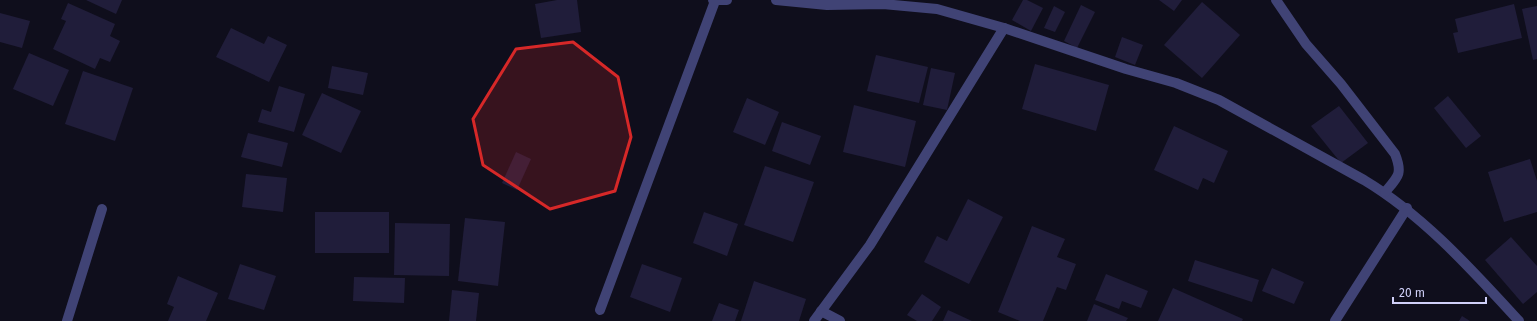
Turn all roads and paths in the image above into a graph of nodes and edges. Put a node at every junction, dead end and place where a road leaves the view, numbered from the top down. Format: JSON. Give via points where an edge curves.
{"nodes":[{"id":1,"x":714,"y":0,"type":"edge"},
{"id":2,"x":727,"y":0,"type":"edge"},
{"id":3,"x":776,"y":0,"type":"edge"},
{"id":4,"x":1276,"y":0,"type":"edge"},
{"id":5,"x":1004,"y":28,"type":"junction"},
{"id":6,"x":1385,"y":192,"type":"junction"},
{"id":7,"x":1407,"y":208,"type":"junction"},
{"id":8,"x":102,"y":209,"type":"dead end"},
{"id":9,"x":600,"y":310,"type":"dead end"},
{"id":10,"x":821,"y":311,"type":"junction"},
{"id":11,"x":66,"y":321,"type":"edge"},
{"id":12,"x":814,"y":321,"type":"edge"},
{"id":13,"x":840,"y":321,"type":"edge"},
{"id":14,"x":1335,"y":321,"type":"edge"},
{"id":15,"x":1519,"y":321,"type":"edge"}],
"edges":[{"from":1,"to":2,"type":"street"},
{"from":1,"to":9,"type":"street"},
{"from":3,"to":5,"type":"street","via":[[827,5],[883,4],[937,8]]},
{"from":4,"to":6,"type":"street","via":[[1306,44],[1395,154],[1400,166],[1398,177]]},
{"from":5,"to":6,"type":"street","via":[[1176,83],[1219,100]]},
{"from":5,"to":10,"type":"street","via":[[870,245]]},
{"from":6,"to":7,"type":"street"},
{"from":7,"to":14,"type":"street"},
{"from":7,"to":15,"type":"street","via":[[1471,269]]},
{"from":8,"to":11,"type":"street"},
{"from":10,"to":12,"type":"street"},
{"from":10,"to":13,"type":"street"}]}
